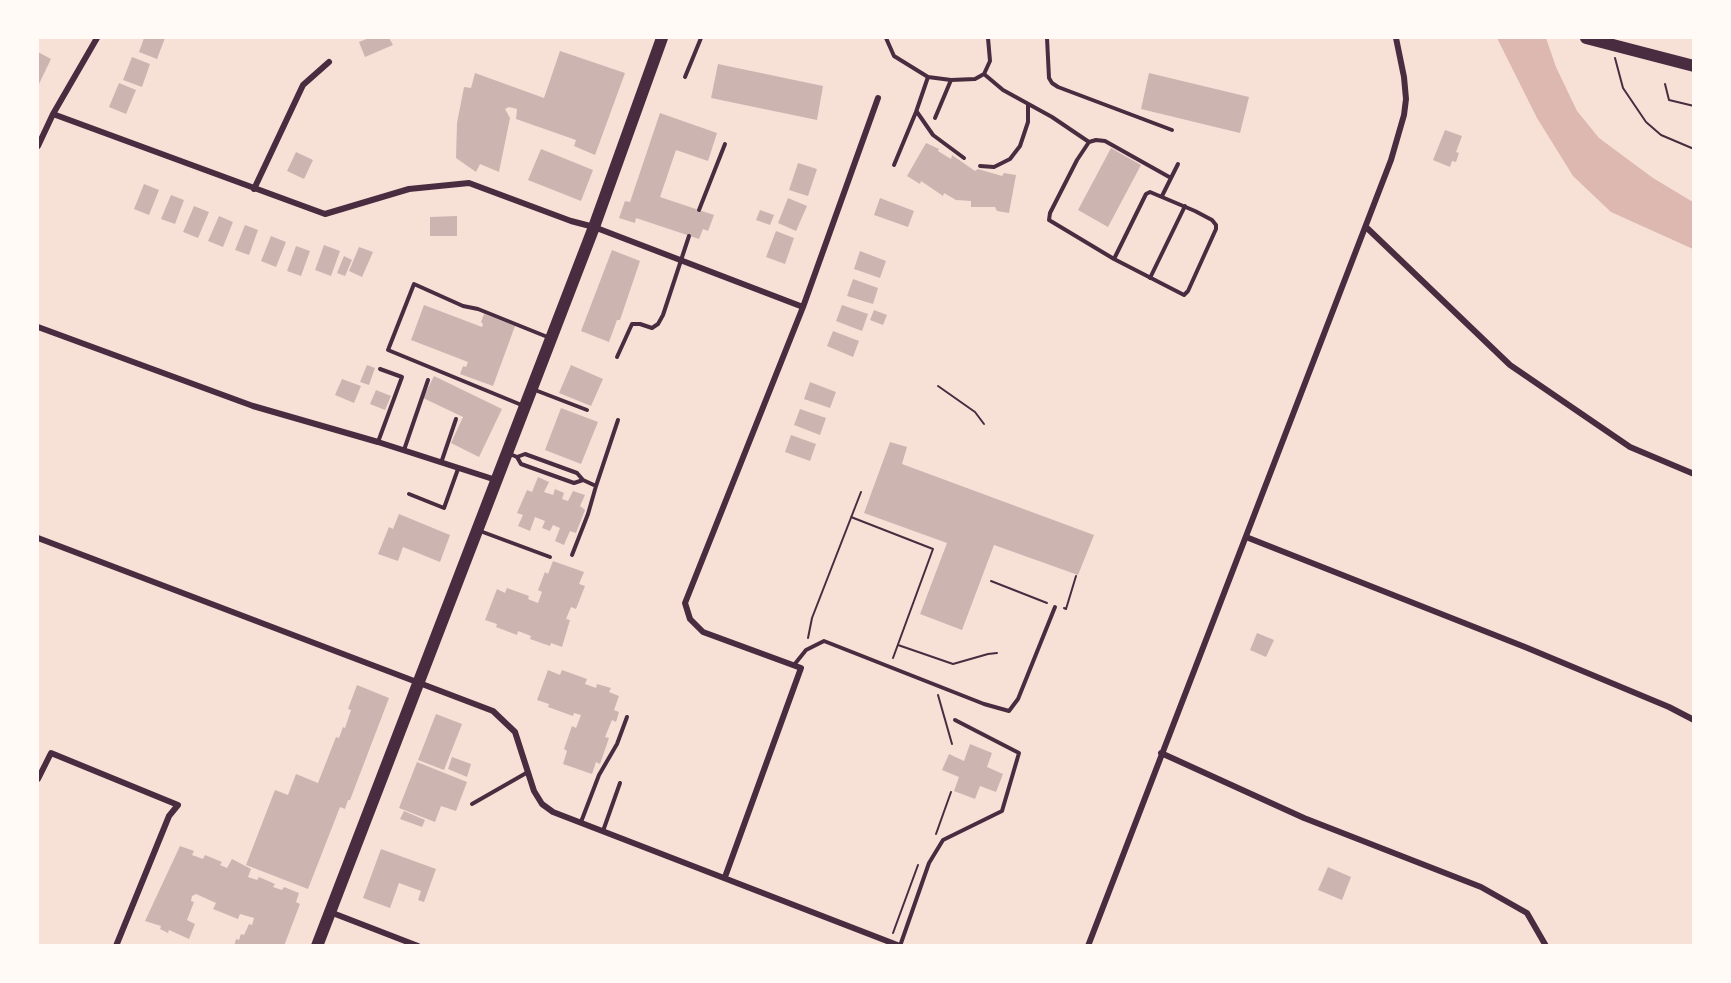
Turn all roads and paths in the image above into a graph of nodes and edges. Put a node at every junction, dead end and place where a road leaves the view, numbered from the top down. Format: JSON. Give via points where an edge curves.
{"nodes":[{"id":1,"x":97,"y":38,"type":"edge"},
{"id":2,"x":662,"y":38,"type":"edge"},
{"id":3,"x":701,"y":38,"type":"edge"},
{"id":4,"x":886,"y":38,"type":"edge"},
{"id":5,"x":988,"y":38,"type":"edge"},
{"id":6,"x":1047,"y":38,"type":"edge"},
{"id":7,"x":1396,"y":38,"type":"edge"},
{"id":8,"x":1586,"y":38,"type":"edge"},
{"id":9,"x":1615,"y":55,"type":"dead end"},
{"id":10,"x":329,"y":62,"type":"dead end"},
{"id":11,"x":1694,"y":66,"type":"edge"},
{"id":12,"x":984,"y":74,"type":"junction"},
{"id":13,"x":685,"y":77,"type":"dead end"},
{"id":14,"x":928,"y":77,"type":"junction"},
{"id":15,"x":951,"y":80,"type":"junction"},
{"id":16,"x":1665,"y":84,"type":"dead end"},
{"id":17,"x":878,"y":98,"type":"dead end"},
{"id":18,"x":1028,"y":105,"type":"junction"},
{"id":19,"x":1694,"y":106,"type":"edge"},
{"id":20,"x":916,"y":112,"type":"junction"},
{"id":21,"x":53,"y":114,"type":"junction"},
{"id":22,"x":935,"y":118,"type":"dead end"},
{"id":23,"x":1172,"y":130,"type":"dead end"},
{"id":24,"x":1089,"y":142,"type":"junction"},
{"id":25,"x":725,"y":144,"type":"dead end"},
{"id":26,"x":38,"y":146,"type":"edge"},
{"id":27,"x":1694,"y":149,"type":"edge"},
{"id":28,"x":964,"y":158,"type":"dead end"},
{"id":29,"x":1178,"y":164,"type":"dead end"},
{"id":30,"x":894,"y":165,"type":"dead end"},
{"id":31,"x":980,"y":166,"type":"dead end"},
{"id":32,"x":1171,"y":178,"type":"junction"},
{"id":33,"x":254,"y":189,"type":"junction"},
{"id":34,"x":1162,"y":196,"type":"junction"},
{"id":35,"x":1185,"y":206,"type":"junction"},
{"id":36,"x":699,"y":210,"type":"dead end"},
{"id":37,"x":594,"y":227,"type":"junction"},
{"id":38,"x":1366,"y":227,"type":"junction"},
{"id":39,"x":689,"y":236,"type":"dead end"},
{"id":40,"x":1114,"y":259,"type":"junction"},
{"id":41,"x":681,"y":260,"type":"junction"},
{"id":42,"x":1150,"y":278,"type":"junction"},
{"id":43,"x":803,"y":307,"type":"junction"},
{"id":44,"x":38,"y":327,"type":"edge"},
{"id":45,"x":551,"y":338,"type":"junction"},
{"id":46,"x":617,"y":357,"type":"dead end"},
{"id":47,"x":380,"y":369,"type":"dead end"},
{"id":48,"x":428,"y":380,"type":"dead end"},
{"id":49,"x":938,"y":386,"type":"dead end"},
{"id":50,"x":531,"y":388,"type":"junction"},
{"id":51,"x":525,"y":406,"type":"junction"},
{"id":52,"x":587,"y":410,"type":"dead end"},
{"id":53,"x":456,"y":419,"type":"dead end"},
{"id":54,"x":618,"y":420,"type":"dead end"},
{"id":55,"x":984,"y":424,"type":"dead end"},
{"id":56,"x":378,"y":442,"type":"junction"},
{"id":57,"x":404,"y":451,"type":"junction"},
{"id":58,"x":512,"y":455,"type":"junction"},
{"id":59,"x":441,"y":463,"type":"junction"},
{"id":60,"x":458,"y":469,"type":"junction"},
{"id":61,"x":1694,"y":474,"type":"edge"},
{"id":62,"x":496,"y":480,"type":"junction"},
{"id":63,"x":583,"y":480,"type":"junction"},
{"id":64,"x":596,"y":486,"type":"junction"},
{"id":65,"x":861,"y":492,"type":"dead end"},
{"id":66,"x":408,"y":494,"type":"dead end"},
{"id":67,"x":851,"y":517,"type":"junction"},
{"id":68,"x":477,"y":530,"type":"junction"},
{"id":69,"x":1246,"y":537,"type":"junction"},
{"id":70,"x":38,"y":538,"type":"edge"},
{"id":71,"x":572,"y":555,"type":"dead end"},
{"id":72,"x":550,"y":557,"type":"dead end"},
{"id":73,"x":1076,"y":576,"type":"dead end"},
{"id":74,"x":991,"y":581,"type":"dead end"},
{"id":75,"x":1055,"y":607,"type":"junction"},
{"id":76,"x":898,"y":645,"type":"junction"},
{"id":77,"x":806,"y":650,"type":"junction"},
{"id":78,"x":998,"y":653,"type":"dead end"},
{"id":79,"x":794,"y":665,"type":"junction"},
{"id":80,"x":890,"y":667,"type":"junction"},
{"id":81,"x":418,"y":684,"type":"junction"},
{"id":82,"x":935,"y":685,"type":"junction"},
{"id":83,"x":627,"y":717,"type":"dead end"},
{"id":84,"x":955,"y":720,"type":"dead end"},
{"id":85,"x":1694,"y":720,"type":"edge"},
{"id":86,"x":952,"y":744,"type":"dead end"},
{"id":87,"x":1161,"y":753,"type":"junction"},
{"id":88,"x":528,"y":772,"type":"junction"},
{"id":89,"x":38,"y":779,"type":"edge"},
{"id":90,"x":620,"y":783,"type":"dead end"},
{"id":91,"x":472,"y":804,"type":"dead end"},
{"id":92,"x":580,"y":823,"type":"junction"},
{"id":93,"x":603,"y":831,"type":"junction"},
{"id":94,"x":725,"y":877,"type":"junction"},
{"id":95,"x":330,"y":912,"type":"junction"},
{"id":96,"x":116,"y":945,"type":"edge"},
{"id":97,"x":317,"y":945,"type":"edge"},
{"id":98,"x":418,"y":945,"type":"edge"},
{"id":99,"x":900,"y":945,"type":"edge"},
{"id":100,"x":1088,"y":945,"type":"edge"},
{"id":101,"x":1546,"y":945,"type":"edge"}],
"edges":[{"from":1,"to":21,"type":"street"},
{"from":2,"to":37,"type":"main road"},
{"from":3,"to":13,"type":"lane"},
{"from":4,"to":14,"type":"lane","via":[[894,56]]},
{"from":5,"to":12,"type":"lane","via":[[990,61]]},
{"from":6,"to":23,"type":"lane","via":[[1052,83]]},
{"from":7,"to":38,"type":"street","via":[[1406,89],[1404,115]]},
{"from":8,"to":11,"type":"main road"},
{"from":9,"to":27,"type":"path","via":[[1623,87],[1646,122],[1661,135]]},
{"from":10,"to":33,"type":"street","via":[[303,85]]},
{"from":12,"to":15,"type":"lane","via":[[975,79]]},
{"from":12,"to":18,"type":"lane"},
{"from":14,"to":15,"type":"lane"},
{"from":14,"to":20,"type":"lane"},
{"from":15,"to":22,"type":"lane"},
{"from":16,"to":19,"type":"path","via":[[1669,100]]},
{"from":17,"to":43,"type":"street"},
{"from":18,"to":24,"type":"lane"},
{"from":18,"to":31,"type":"lane","via":[[1028,122],[1020,146],[1010,159],[994,167]]},
{"from":20,"to":28,"type":"lane","via":[[933,135]]},
{"from":20,"to":30,"type":"lane"},
{"from":21,"to":26,"type":"street"},
{"from":21,"to":33,"type":"street"},
{"from":24,"to":32,"type":"lane","via":[[1105,141]]},
{"from":24,"to":40,"type":"lane","via":[[1048,219]]},
{"from":25,"to":36,"type":"lane"},
{"from":29,"to":32,"type":"lane"},
{"from":32,"to":34,"type":"lane"},
{"from":33,"to":37,"type":"street","via":[[325,214],[409,189],[469,183]]},
{"from":34,"to":35,"type":"lane"},
{"from":34,"to":40,"type":"lane","via":[[1146,194]]},
{"from":35,"to":42,"type":"lane"},
{"from":35,"to":42,"type":"lane","via":[[1216,225],[1188,291],[1183,294]]},
{"from":37,"to":41,"type":"street"},
{"from":37,"to":45,"type":"main road"},
{"from":38,"to":61,"type":"street","via":[[1510,365],[1630,447]]},
{"from":38,"to":69,"type":"street"},
{"from":39,"to":41,"type":"lane"},
{"from":40,"to":42,"type":"lane"},
{"from":41,"to":43,"type":"street"},
{"from":41,"to":46,"type":"lane","via":[[658,324],[632,324]]},
{"from":43,"to":79,"type":"street","via":[[685,603],[690,619],[702,632]]},
{"from":44,"to":56,"type":"street","via":[[253,406]]},
{"from":45,"to":50,"type":"main road"},
{"from":45,"to":51,"type":"lane","via":[[414,284],[388,351]]},
{"from":47,"to":56,"type":"lane","via":[[402,377]]},
{"from":48,"to":57,"type":"lane"},
{"from":49,"to":55,"type":"path","via":[[975,412]]},
{"from":50,"to":51,"type":"main road"},
{"from":50,"to":52,"type":"lane"},
{"from":51,"to":58,"type":"main road"},
{"from":53,"to":59,"type":"lane"},
{"from":54,"to":64,"type":"lane"},
{"from":56,"to":57,"type":"street"},
{"from":57,"to":59,"type":"street"},
{"from":58,"to":62,"type":"main road"},
{"from":58,"to":63,"type":"lane","via":[[525,454],[577,473]]},
{"from":58,"to":63,"type":"lane","via":[[521,464],[574,483]]},
{"from":59,"to":60,"type":"street"},
{"from":60,"to":62,"type":"street"},
{"from":60,"to":66,"type":"lane","via":[[444,508]]},
{"from":62,"to":68,"type":"main road"},
{"from":63,"to":64,"type":"lane"},
{"from":64,"to":71,"type":"lane"},
{"from":65,"to":67,"type":"path"},
{"from":67,"to":76,"type":"path","via":[[933,549]]},
{"from":67,"to":77,"type":"path","via":[[812,618]]},
{"from":68,"to":72,"type":"lane"},
{"from":68,"to":81,"type":"main road"},
{"from":69,"to":85,"type":"street","via":[[1525,647]]},
{"from":69,"to":87,"type":"street"},
{"from":70,"to":81,"type":"street"},
{"from":73,"to":75,"type":"path","via":[[1066,609]]},
{"from":74,"to":75,"type":"path"},
{"from":75,"to":82,"type":"lane","via":[[1018,699],[1009,711]]},
{"from":76,"to":78,"type":"path","via":[[953,663]]},
{"from":76,"to":80,"type":"path"},
{"from":77,"to":79,"type":"lane"},
{"from":77,"to":80,"type":"lane","via":[[825,641]]},
{"from":79,"to":94,"type":"street","via":[[801,668]]},
{"from":80,"to":82,"type":"lane"},
{"from":81,"to":88,"type":"street","via":[[494,711],[515,732]]},
{"from":81,"to":95,"type":"main road"},
{"from":82,"to":86,"type":"path"},
{"from":83,"to":92,"type":"lane"},
{"from":84,"to":99,"type":"lane","via":[[1019,753],[1002,811],[943,840],[933,855]]},
{"from":87,"to":100,"type":"street"},
{"from":87,"to":101,"type":"street","via":[[1304,818],[1481,887],[1527,913]]},
{"from":88,"to":91,"type":"lane"},
{"from":88,"to":92,"type":"street","via":[[542,804]]},
{"from":89,"to":96,"type":"street","via":[[51,753],[177,805]]},
{"from":90,"to":93,"type":"lane"},
{"from":92,"to":93,"type":"street"},
{"from":93,"to":94,"type":"street"},
{"from":94,"to":99,"type":"street"},
{"from":95,"to":97,"type":"main road"},
{"from":95,"to":98,"type":"street"}]}
